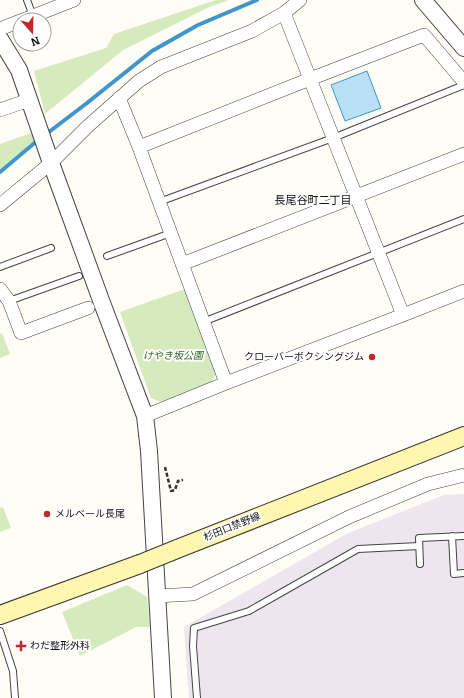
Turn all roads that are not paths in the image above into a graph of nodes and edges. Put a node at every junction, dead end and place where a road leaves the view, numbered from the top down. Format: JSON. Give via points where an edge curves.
{"nodes":[{"id":1,"x":27,"y":0,"type":"edge"},
{"id":2,"x":300,"y":0,"type":"edge"},
{"id":3,"x":423,"y":0,"type":"edge"},
{"id":4,"x":68,"y":1,"type":"edge"},
{"id":5,"x":28,"y":12,"type":"edge"},
{"id":6,"x":42,"y":12,"type":"edge"},
{"id":7,"x":284,"y":13,"type":"junction"},
{"id":8,"x":12,"y":24,"type":"edge"},
{"id":9,"x":0,"y":29,"type":"edge"},
{"id":10,"x":0,"y":39,"type":"edge"},
{"id":11,"x":464,"y":48,"type":"edge"},
{"id":12,"x":310,"y":79,"type":"junction"},
{"id":13,"x":464,"y":82,"type":"edge"},
{"id":14,"x":464,"y":86,"type":"edge"},
{"id":15,"x":119,"y":98,"type":"junction"},
{"id":16,"x":31,"y":107,"type":"junction"},
{"id":17,"x":0,"y":110,"type":"edge"},
{"id":18,"x":333,"y":138,"type":"junction"},
{"id":19,"x":139,"y":147,"type":"junction"},
{"id":20,"x":464,"y":154,"type":"edge"},
{"id":21,"x":51,"y":163,"type":"junction"},
{"id":22,"x":356,"y":196,"type":"junction"},
{"id":23,"x":159,"y":202,"type":"junction"},
{"id":24,"x":0,"y":205,"type":"edge"},
{"id":25,"x":464,"y":219,"type":"edge"},
{"id":26,"x":171,"y":233,"type":"junction"},
{"id":27,"x":51,"y":248,"type":"dead end"},
{"id":28,"x":378,"y":252,"type":"junction"},
{"id":29,"x":107,"y":256,"type":"dead end"},
{"id":30,"x":182,"y":264,"type":"junction"},
{"id":31,"x":0,"y":267,"type":"edge"},
{"id":32,"x":79,"y":276,"type":"dead end"},
{"id":33,"x":0,"y":290,"type":"edge"},
{"id":34,"x":464,"y":291,"type":"edge"},
{"id":35,"x":9,"y":301,"type":"junction"},
{"id":36,"x":88,"y":308,"type":"dead end"},
{"id":37,"x":403,"y":315,"type":"junction"},
{"id":38,"x":204,"y":322,"type":"junction"},
{"id":39,"x":226,"y":383,"type":"junction"},
{"id":40,"x":145,"y":416,"type":"junction"},
{"id":41,"x":464,"y":436,"type":"edge"},
{"id":42,"x":464,"y":475,"type":"edge"},
{"id":43,"x":452,"y":536,"type":"junction"},
{"id":44,"x":464,"y":536,"type":"edge"},
{"id":45,"x":419,"y":546,"type":"junction"},
{"id":46,"x":420,"y":564,"type":"dead end"},
{"id":47,"x":464,"y":573,"type":"edge"},
{"id":48,"x":157,"y":596,"type":"junction"},
{"id":49,"x":0,"y":615,"type":"edge"},
{"id":50,"x":0,"y":631,"type":"edge"},
{"id":51,"x":15,"y":698,"type":"edge"},
{"id":52,"x":163,"y":698,"type":"edge"},
{"id":53,"x":197,"y":698,"type":"edge"}],
"edges":[{"from":1,"to":5,"type":"lane"},
{"from":2,"to":7,"type":"street"},
{"from":3,"to":11,"type":"street"},
{"from":4,"to":6,"type":"street"},
{"from":7,"to":12,"type":"street"},
{"from":7,"to":15,"type":"street","via":[[252,31],[161,67]]},
{"from":8,"to":9,"type":"street"},
{"from":10,"to":16,"type":"street","via":[[19,70]]},
{"from":12,"to":13,"type":"street","via":[[424,35]]},
{"from":12,"to":18,"type":"street"},
{"from":12,"to":19,"type":"street"},
{"from":14,"to":18,"type":"lane"},
{"from":15,"to":19,"type":"street"},
{"from":15,"to":21,"type":"street"},
{"from":16,"to":17,"type":"street"},
{"from":16,"to":21,"type":"street"},
{"from":18,"to":22,"type":"street"},
{"from":18,"to":23,"type":"lane"},
{"from":19,"to":23,"type":"street"},
{"from":20,"to":22,"type":"street"},
{"from":21,"to":24,"type":"street"},
{"from":21,"to":40,"type":"street"},
{"from":22,"to":28,"type":"street"},
{"from":22,"to":30,"type":"street"},
{"from":23,"to":26,"type":"street"},
{"from":25,"to":28,"type":"lane"},
{"from":26,"to":29,"type":"lane"},
{"from":26,"to":30,"type":"street"},
{"from":27,"to":31,"type":"lane"},
{"from":28,"to":37,"type":"street"},
{"from":28,"to":38,"type":"lane"},
{"from":30,"to":38,"type":"street"},
{"from":32,"to":35,"type":"lane"},
{"from":33,"to":35,"type":"street"},
{"from":34,"to":37,"type":"street"},
{"from":35,"to":36,"type":"street","via":[[21,333]]},
{"from":37,"to":39,"type":"street"},
{"from":38,"to":39,"type":"street"},
{"from":39,"to":40,"type":"street"},
{"from":40,"to":48,"type":"street"},
{"from":41,"to":49,"type":"main road","name":"杉田口禁野線","bridge":true,"via":[[140,564]]},
{"from":42,"to":48,"type":"street","via":[[428,484],[349,517],[193,594]]},
{"from":43,"to":44,"type":"lane"},
{"from":43,"to":45,"type":"lane","via":[[419,538]]},
{"from":43,"to":47,"type":"lane","via":[[454,574]]},
{"from":45,"to":46,"type":"lane"},
{"from":45,"to":53,"type":"lane","via":[[358,549],[249,611],[194,628]]},
{"from":48,"to":52,"type":"street"},
{"from":50,"to":51,"type":"lane","via":[[13,671]]}]}
